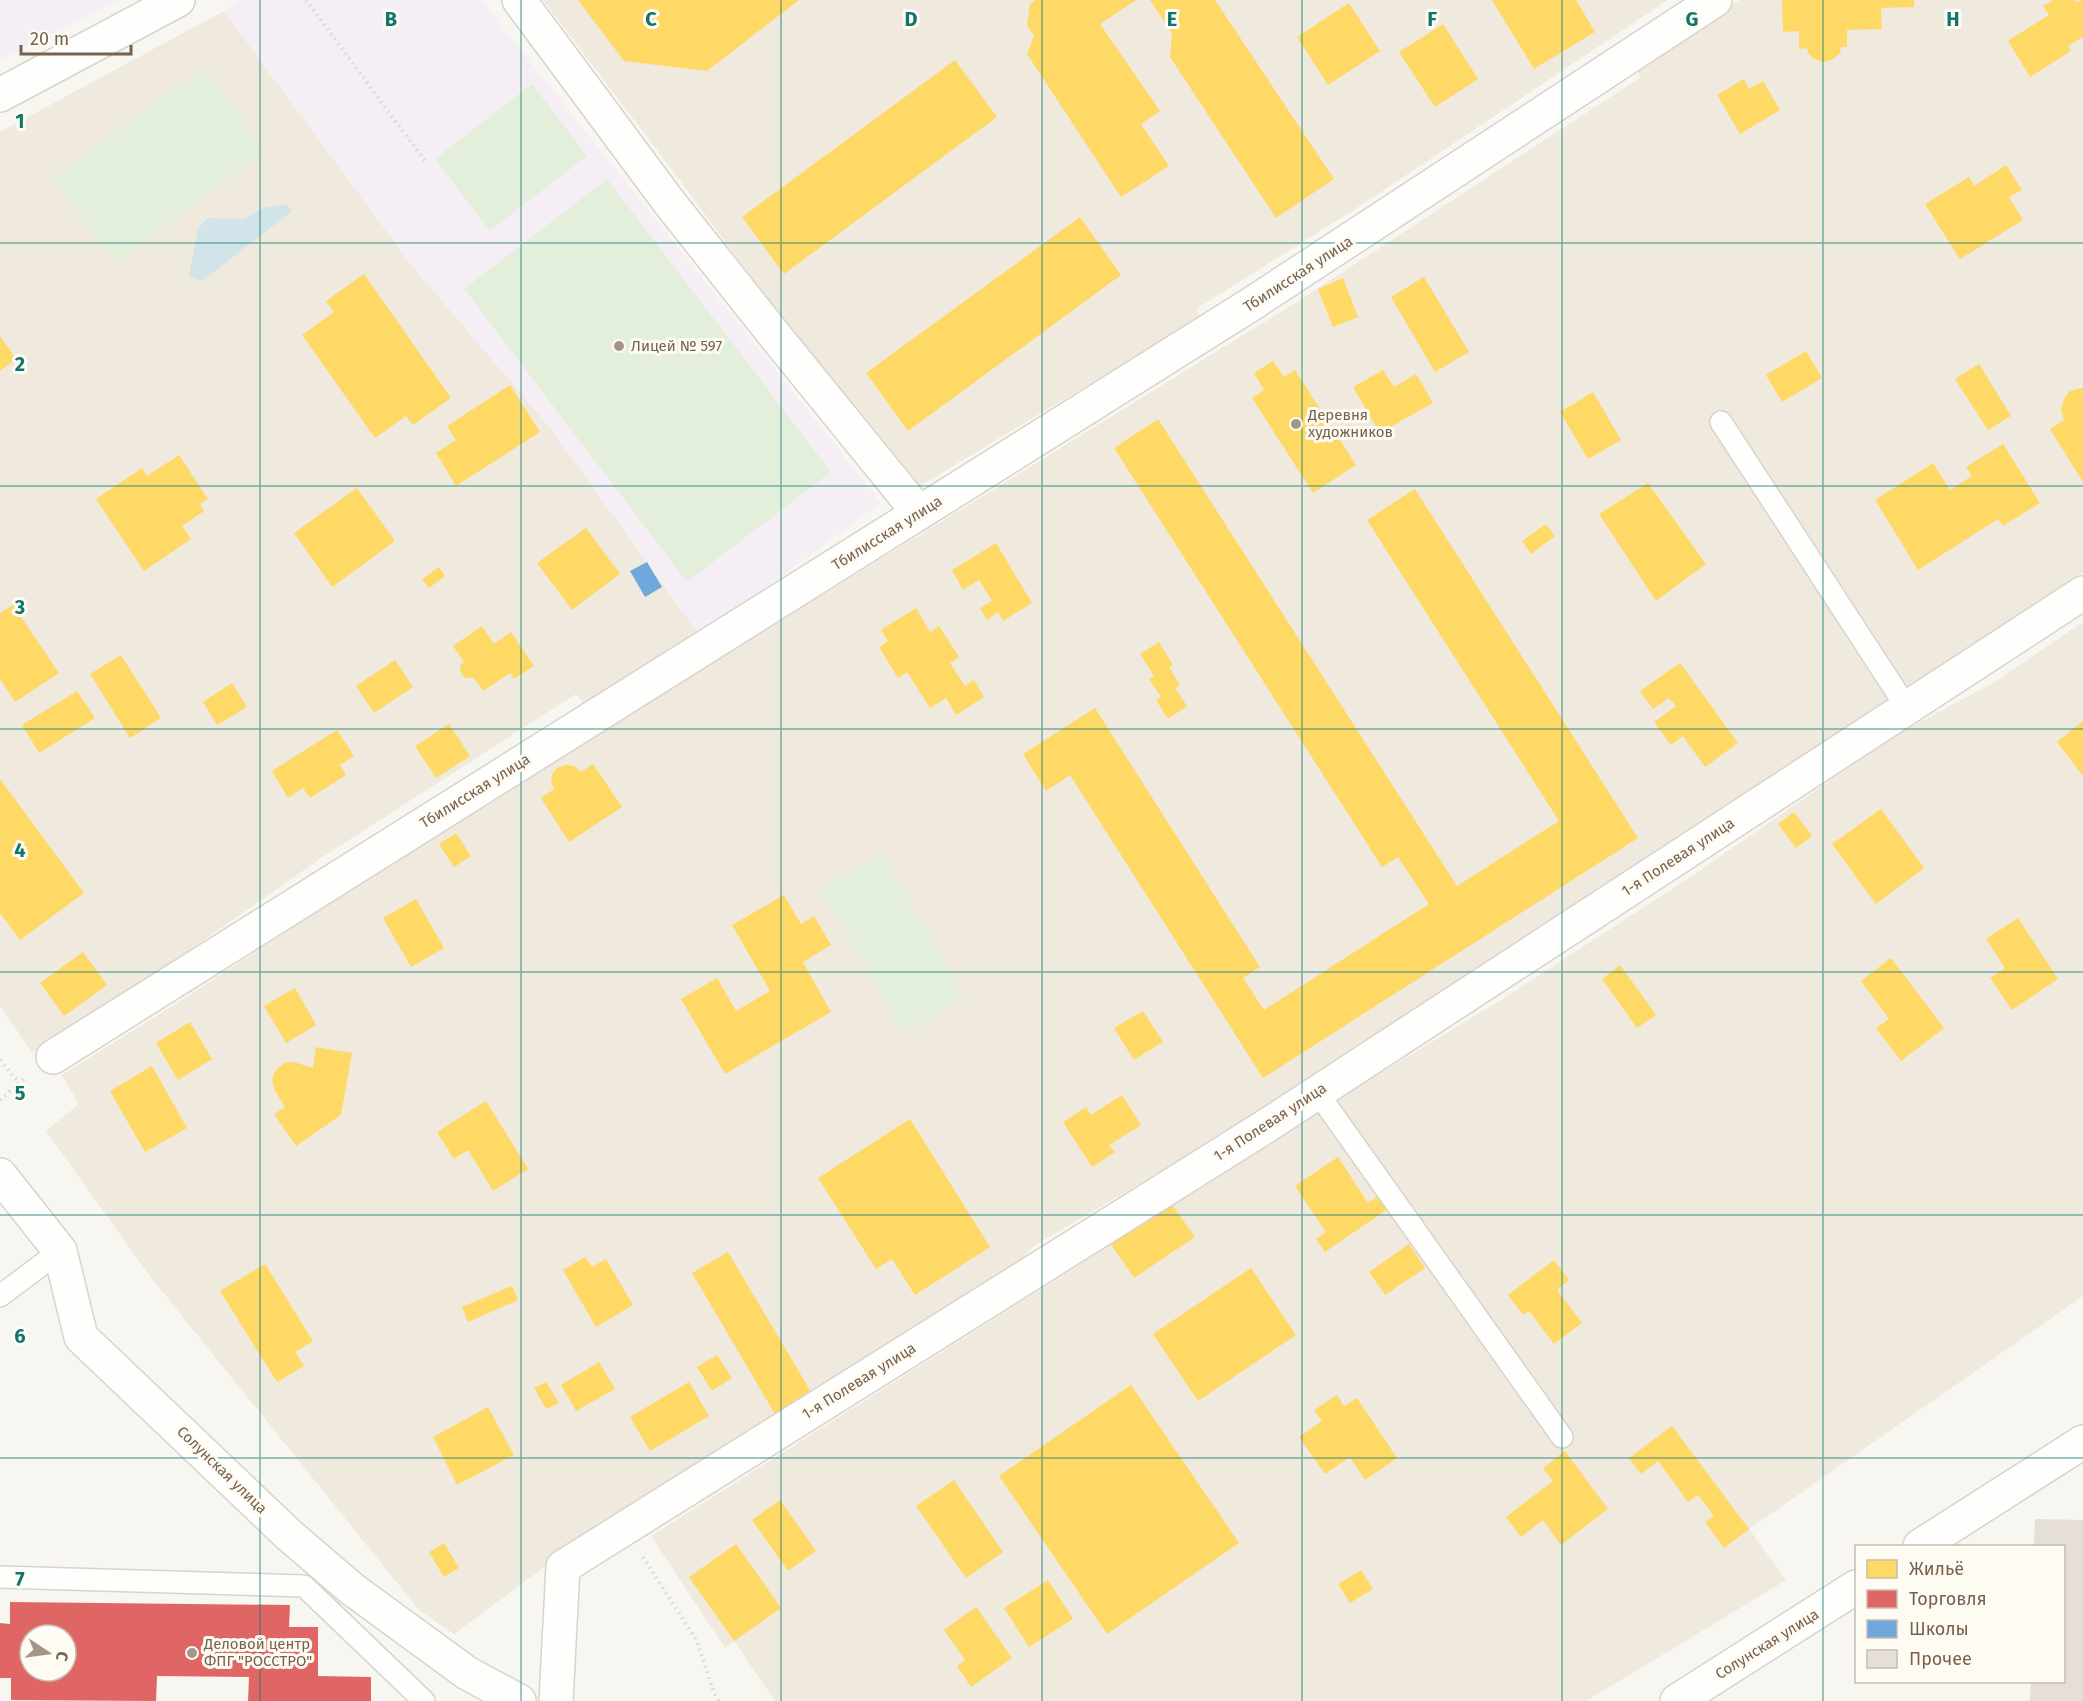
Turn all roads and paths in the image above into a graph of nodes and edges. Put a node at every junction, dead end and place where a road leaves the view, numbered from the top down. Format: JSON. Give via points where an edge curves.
{"nodes":[{"id":1,"x":178,"y":0,"type":"edge"},
{"id":2,"x":306,"y":0,"type":"edge"},
{"id":3,"x":519,"y":0,"type":"edge"},
{"id":4,"x":1714,"y":0,"type":"edge"},
{"id":5,"x":0,"y":95,"type":"edge"},
{"id":6,"x":425,"y":161,"type":"dead end"},
{"id":7,"x":1721,"y":422,"type":"dead end"},
{"id":8,"x":919,"y":513,"type":"junction"},
{"id":9,"x":2083,"y":593,"type":"edge"},
{"id":10,"x":1907,"y":708,"type":"junction"},
{"id":11,"x":53,"y":1057,"type":"dead end"},
{"id":12,"x":0,"y":1060,"type":"edge"},
{"id":13,"x":18,"y":1083,"type":"dead end"},
{"id":14,"x":1317,"y":1092,"type":"junction"},
{"id":15,"x":0,"y":1175,"type":"edge"},
{"id":16,"x":60,"y":1251,"type":"junction"},
{"id":17,"x":0,"y":1296,"type":"edge"},
{"id":18,"x":1562,"y":1437,"type":"dead end"},
{"id":19,"x":2083,"y":1442,"type":"edge"},
{"id":20,"x":625,"y":1528,"type":"junction"},
{"id":21,"x":1922,"y":1545,"type":"edge"},
{"id":22,"x":0,"y":1577,"type":"edge"},
{"id":23,"x":1855,"y":1588,"type":"edge"},
{"id":24,"x":424,"y":1701,"type":"edge"},
{"id":25,"x":519,"y":1701,"type":"edge"},
{"id":26,"x":556,"y":1701,"type":"edge"},
{"id":27,"x":719,"y":1701,"type":"edge"},
{"id":28,"x":1677,"y":1701,"type":"edge"}],
"edges":[{"from":1,"to":5,"type":"street"},
{"from":2,"to":6,"type":"path"},
{"from":3,"to":8,"type":"street","via":[[669,202]]},
{"from":4,"to":8,"type":"street","name":"Тбилисская улица","via":[[1253,303]]},
{"from":7,"to":10,"type":"lane"},
{"from":8,"to":11,"type":"street","name":"Тбилисская улица"},
{"from":9,"to":10,"type":"street","name":"1-я Полевая улица"},
{"from":10,"to":14,"type":"street","name":"1-я Полевая улица"},
{"from":12,"to":13,"type":"path"},
{"from":14,"to":18,"type":"lane"},
{"from":14,"to":20,"type":"street","name":"1-я Полевая улица"},
{"from":15,"to":16,"type":"street","name":"Солунская улица"},
{"from":16,"to":17,"type":"lane"},
{"from":16,"to":25,"type":"street","name":"Солунская улица","via":[[81,1337],[289,1535],[352,1589],[467,1673]]},
{"from":19,"to":21,"type":"street"},
{"from":20,"to":26,"type":"street","name":"1-я Полевая улица","via":[[563,1567]]},
{"from":20,"to":27,"type":"path","via":[[697,1641]]},
{"from":22,"to":24,"type":"lane","via":[[303,1586]]},
{"from":23,"to":28,"type":"street","name":"Солунская улица"}]}
